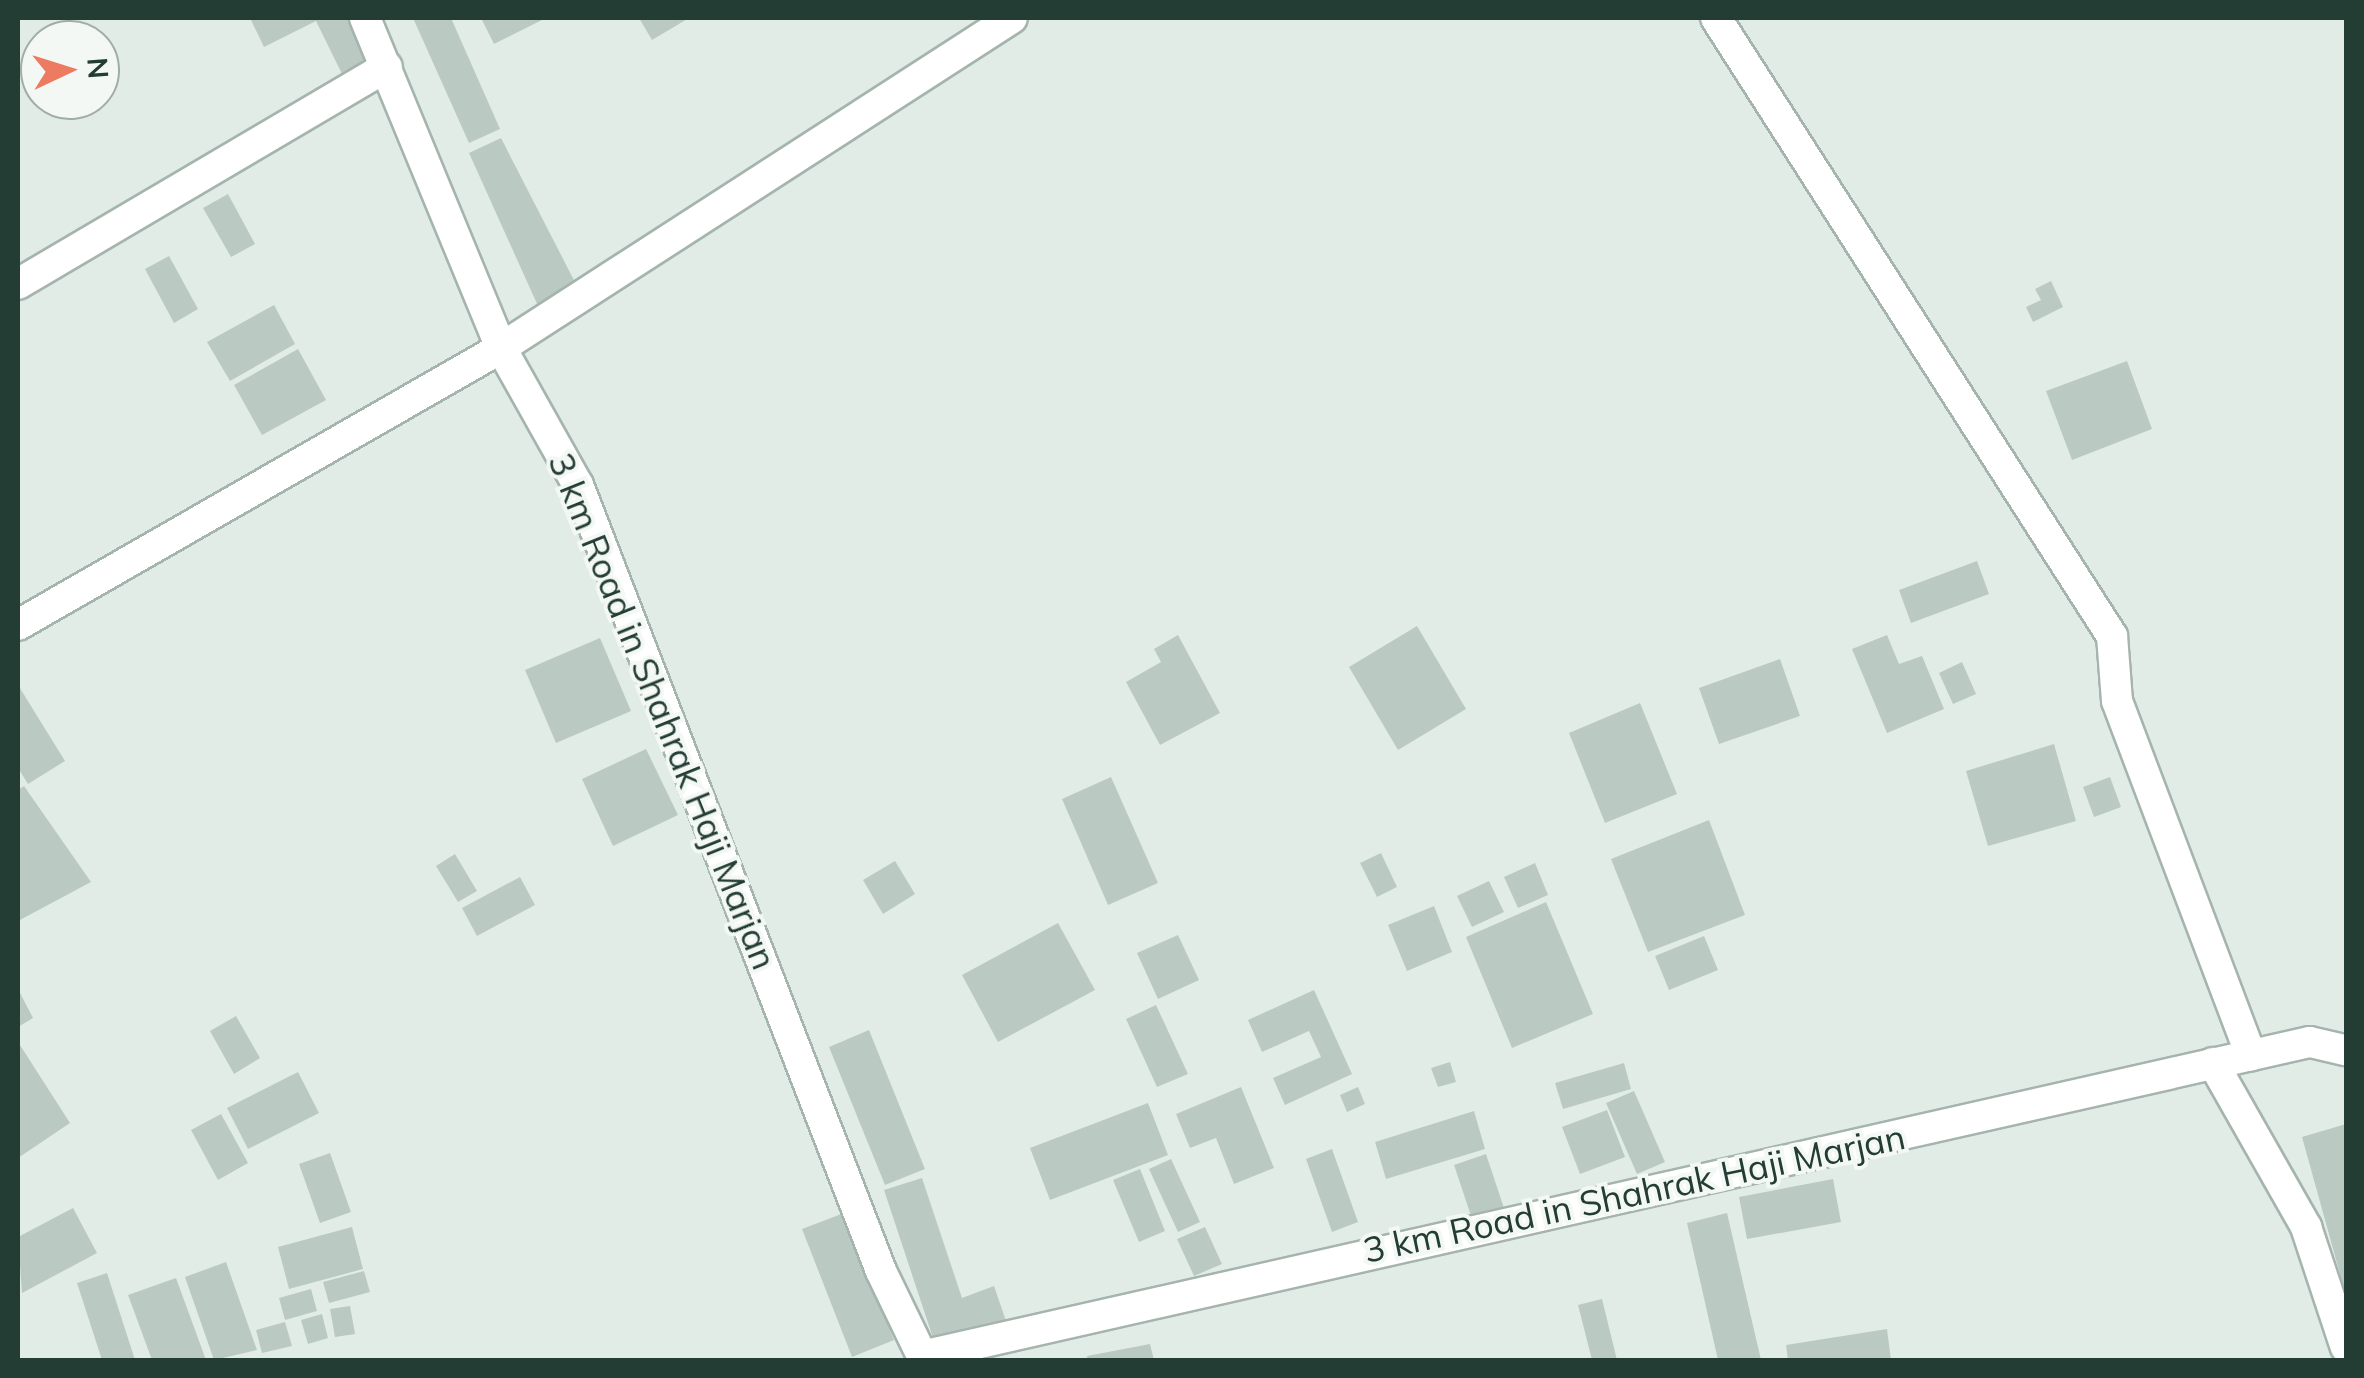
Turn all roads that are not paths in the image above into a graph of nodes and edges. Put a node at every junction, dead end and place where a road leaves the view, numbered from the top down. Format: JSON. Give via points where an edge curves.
{"nodes":[{"id":1,"x":366,"y":18,"type":"edge"},
{"id":2,"x":1012,"y":18,"type":"edge"},
{"id":3,"x":1716,"y":18,"type":"edge"},
{"id":4,"x":387,"y":67,"type":"junction"},
{"id":5,"x":18,"y":284,"type":"edge"},
{"id":6,"x":501,"y":348,"type":"junction"},
{"id":7,"x":18,"y":625,"type":"edge"},
{"id":8,"x":2346,"y":1050,"type":"edge"},
{"id":9,"x":2252,"y":1054,"type":"junction"},
{"id":10,"x":2213,"y":1064,"type":"junction"},
{"id":11,"x":2346,"y":1348,"type":"edge"},
{"id":12,"x":923,"y":1358,"type":"edge"}],
"edges":[{"from":1,"to":4,"type":"street","name":"3 km Road in Shahrak Haji Marjan"},
{"from":2,"to":6,"type":"street"},
{"from":3,"to":9,"type":"street","via":[[2112,636],[2117,701]]},
{"from":4,"to":5,"type":"street"},
{"from":4,"to":6,"type":"street","name":"3 km Road in Shahrak Haji Marjan"},
{"from":6,"to":7,"type":"street"},
{"from":6,"to":12,"type":"street","name":"3 km Road in Shahrak Haji Marjan","via":[[578,486],[881,1271]]},
{"from":8,"to":9,"type":"street","name":"3 km Road in Shahrak Haji Marjan","via":[[2310,1042]]},
{"from":9,"to":10,"type":"street","name":"3 km Road in Shahrak Haji Marjan"},
{"from":10,"to":11,"type":"street","via":[[2306,1227]]},
{"from":10,"to":12,"type":"street","name":"3 km Road in Shahrak Haji Marjan"}]}
